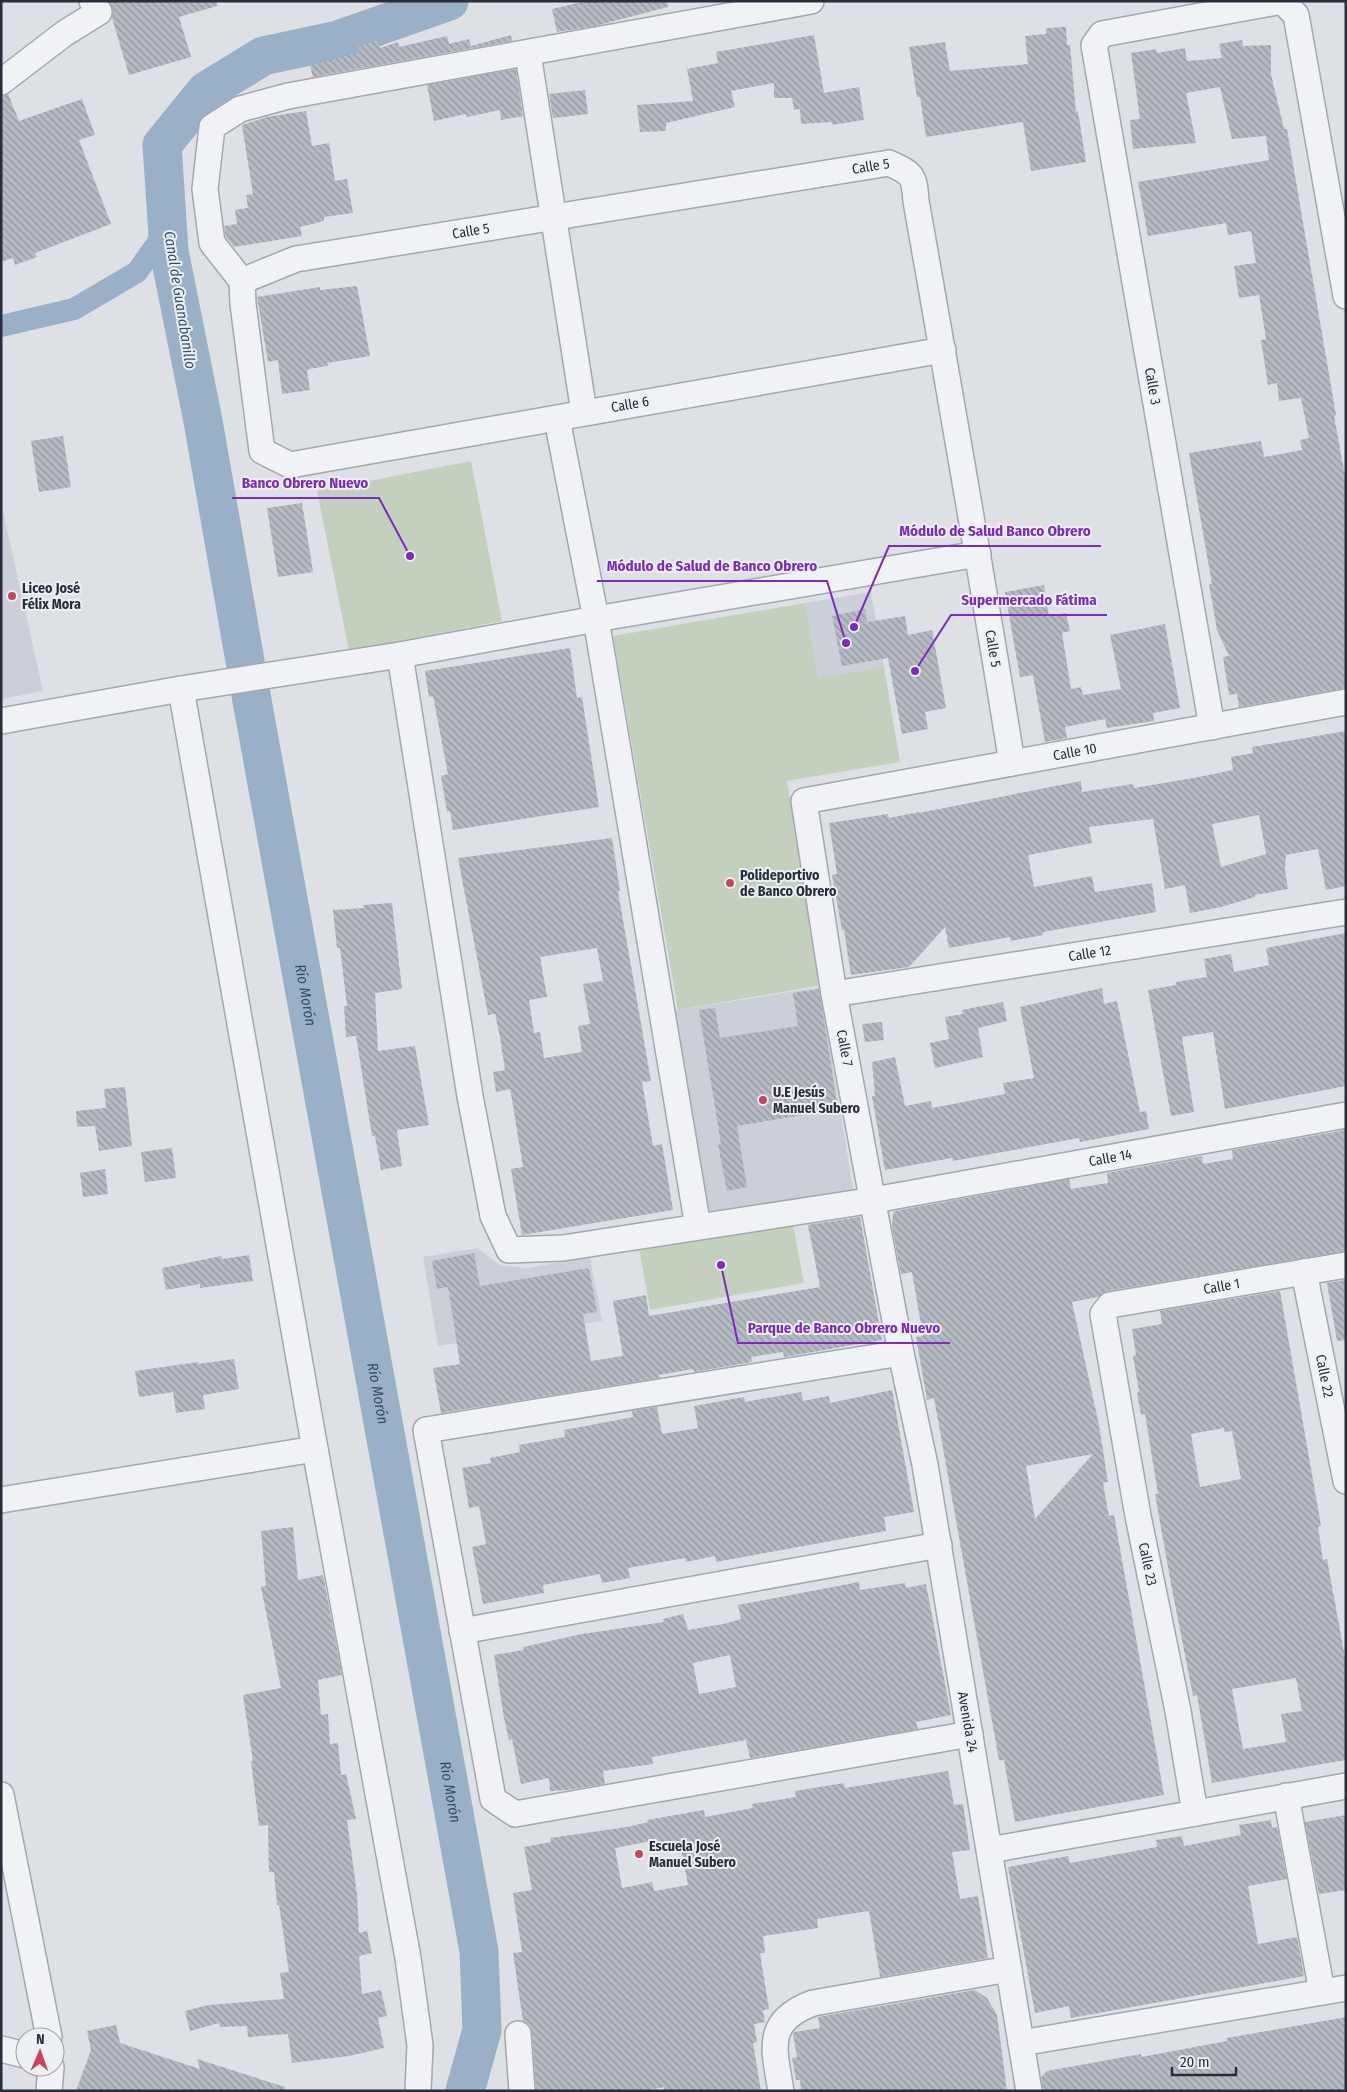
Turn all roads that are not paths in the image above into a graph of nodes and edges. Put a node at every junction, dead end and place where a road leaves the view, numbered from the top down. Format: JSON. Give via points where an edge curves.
{"nodes":[{"id":1,"x":92,"y":1,"type":"edge"},
{"id":2,"x":811,"y":1,"type":"edge"},
{"id":3,"x":1282,"y":1,"type":"edge"},
{"id":4,"x":528,"y":54,"type":"junction"},
{"id":5,"x":1,"y":82,"type":"edge"},
{"id":6,"x":554,"y":217,"type":"junction"},
{"id":7,"x":242,"y":281,"type":"junction"},
{"id":8,"x":1346,"y":296,"type":"edge"},
{"id":9,"x":943,"y":350,"type":"junction"},
{"id":10,"x":584,"y":412,"type":"junction"},
{"id":11,"x":558,"y":419,"type":"junction"},
{"id":12,"x":978,"y":554,"type":"junction"},
{"id":13,"x":596,"y":619,"type":"junction"},
{"id":14,"x":400,"y":655,"type":"junction"},
{"id":15,"x":180,"y":689,"type":"junction"},
{"id":16,"x":1346,"y":702,"type":"edge"},
{"id":17,"x":1,"y":721,"type":"edge"},
{"id":18,"x":1212,"y":727,"type":"junction"},
{"id":19,"x":1012,"y":763,"type":"junction"},
{"id":20,"x":804,"y":801,"type":"joint"},
{"id":21,"x":1346,"y":912,"type":"edge"},
{"id":22,"x":834,"y":994,"type":"junction"},
{"id":23,"x":1346,"y":1115,"type":"edge"},
{"id":24,"x":874,"y":1200,"type":"junction"},
{"id":25,"x":698,"y":1227,"type":"junction"},
{"id":26,"x":1346,"y":1265,"type":"edge"},
{"id":27,"x":1304,"y":1272,"type":"junction"},
{"id":28,"x":1103,"y":1314,"type":"joint"},
{"id":29,"x":901,"y":1353,"type":"junction"},
{"id":30,"x":315,"y":1449,"type":"junction"},
{"id":31,"x":1346,"y":1480,"type":"edge"},
{"id":32,"x":1,"y":1500,"type":"edge"},
{"id":33,"x":939,"y":1545,"type":"junction"},
{"id":34,"x":462,"y":1631,"type":"junction"},
{"id":35,"x":970,"y":1734,"type":"junction"},
{"id":36,"x":1346,"y":1786,"type":"edge"},
{"id":37,"x":1,"y":1795,"type":"edge"},
{"id":38,"x":1286,"y":1796,"type":"junction"},
{"id":39,"x":1195,"y":1813,"type":"junction"},
{"id":40,"x":990,"y":1850,"type":"junction"},
{"id":41,"x":1009,"y":1969,"type":"junction"},
{"id":42,"x":1334,"y":1990,"type":"edge"},
{"id":43,"x":47,"y":2027,"type":"edge"},
{"id":44,"x":518,"y":2034,"type":"dead end"},
{"id":45,"x":1021,"y":2044,"type":"junction"},
{"id":46,"x":1,"y":2049,"type":"edge"},
{"id":47,"x":15,"y":2053,"type":"edge"},
{"id":48,"x":50,"y":2077,"type":"edge"},
{"id":49,"x":49,"y":2091,"type":"edge"},
{"id":50,"x":418,"y":2091,"type":"edge"},
{"id":51,"x":522,"y":2091,"type":"edge"},
{"id":52,"x":781,"y":2091,"type":"edge"},
{"id":53,"x":1029,"y":2091,"type":"edge"}],
"edges":[{"from":1,"to":5,"type":"street","via":[[99,12],[65,33]]},
{"from":2,"to":4,"type":"street"},
{"from":3,"to":8,"type":"street","via":[[1296,15]]},
{"from":3,"to":18,"type":"street","name":"Calle 3","via":[[1102,34],[1094,45]]},
{"from":4,"to":6,"type":"street"},
{"from":4,"to":7,"type":"street","via":[[288,96],[240,109],[212,127],[205,189],[212,243]]},
{"from":6,"to":7,"type":"street","name":"Calle 5","via":[[296,259]]},
{"from":6,"to":9,"type":"street","name":"Calle 5","via":[[889,163],[908,171],[914,179]]},
{"from":6,"to":10,"type":"street"},
{"from":7,"to":11,"type":"street","name":"Calle 6","via":[[262,451],[290,465]]},
{"from":9,"to":10,"type":"street","name":"Calle 6"},
{"from":9,"to":12,"type":"street","name":"Calle 5"},
{"from":10,"to":11,"type":"street","name":"Calle 6"},
{"from":11,"to":13,"type":"street"},
{"from":12,"to":13,"type":"street"},
{"from":12,"to":19,"type":"street","name":"Calle 5"},
{"from":13,"to":14,"type":"street"},
{"from":13,"to":25,"type":"street"},
{"from":14,"to":15,"type":"street"},
{"from":14,"to":25,"type":"street","name":"Calle 14","via":[[470,1096],[493,1216],[509,1250],[563,1248]]},
{"from":15,"to":17,"type":"street"},
{"from":15,"to":30,"type":"street"},
{"from":16,"to":18,"type":"street","name":"Calle 10"},
{"from":18,"to":19,"type":"street","name":"Calle 10"},
{"from":19,"to":20,"type":"street","name":"Calle 10"},
{"from":20,"to":22,"type":"street","name":"Calle 7"},
{"from":21,"to":22,"type":"street","name":"Calle 12"},
{"from":22,"to":24,"type":"street","name":"Calle 7"},
{"from":23,"to":24,"type":"street","name":"Calle 14"},
{"from":24,"to":25,"type":"street","name":"Calle 14"},
{"from":24,"to":29,"type":"street","name":"Calle 7"},
{"from":26,"to":27,"type":"street","name":"Calle 1"},
{"from":27,"to":28,"type":"street","name":"Calle 1","via":[[1110,1305]]},
{"from":27,"to":31,"type":"street","name":"Calle 22"},
{"from":28,"to":39,"type":"street","name":"Calle 23"},
{"from":29,"to":33,"type":"street","name":"Avenida 24"},
{"from":29,"to":34,"type":"street","via":[[426,1430]]},
{"from":30,"to":32,"type":"street"},
{"from":30,"to":50,"type":"street","via":[[408,1958],[420,2045]]},
{"from":33,"to":34,"type":"street"},
{"from":33,"to":35,"type":"street","name":"Avenida 24"},
{"from":34,"to":35,"type":"street","via":[[493,1799],[515,1814]]},
{"from":35,"to":40,"type":"street","name":"Avenida 24"},
{"from":36,"to":38,"type":"street"},
{"from":37,"to":43,"type":"street"},
{"from":38,"to":39,"type":"street"},
{"from":38,"to":42,"type":"street"},
{"from":39,"to":40,"type":"street"},
{"from":40,"to":41,"type":"street","name":"Avenida 24"},
{"from":41,"to":45,"type":"street","name":"Avenida 24"},
{"from":41,"to":52,"type":"street","via":[[813,2003],[800,2008],[781,2026],[776,2036],[774,2047]]},
{"from":42,"to":45,"type":"street"},
{"from":44,"to":51,"type":"street"},
{"from":45,"to":53,"type":"street","name":"Avenida 24"},
{"from":46,"to":47,"type":"street"},
{"from":48,"to":49,"type":"street"}]}
